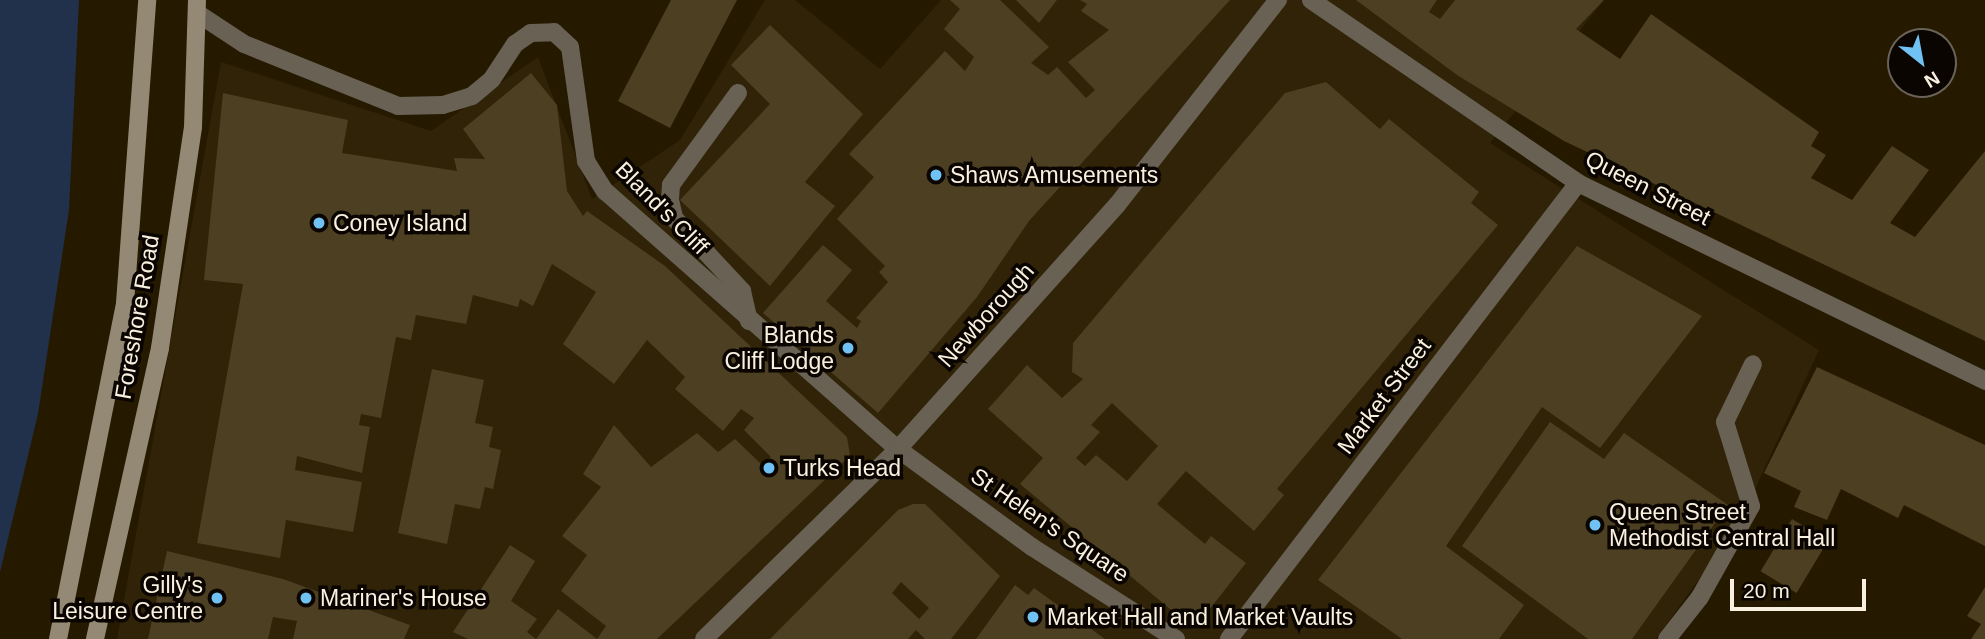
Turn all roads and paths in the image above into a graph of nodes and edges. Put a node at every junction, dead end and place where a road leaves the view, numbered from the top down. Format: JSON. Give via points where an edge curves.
{"nodes":[{"id":1,"x":147,"y":0,"type":"edge"},
{"id":2,"x":1278,"y":0,"type":"edge"},
{"id":3,"x":1311,"y":0,"type":"edge"},
{"id":4,"x":197,"y":6,"type":"edge"},
{"id":5,"x":738,"y":93,"type":"dead end"},
{"id":6,"x":1578,"y":183,"type":"junction"},
{"id":7,"x":749,"y":321,"type":"junction"},
{"id":8,"x":1753,"y":364,"type":"dead end"},
{"id":9,"x":1985,"y":380,"type":"edge"},
{"id":10,"x":898,"y":449,"type":"junction"},
{"id":11,"x":58,"y":639,"type":"edge"},
{"id":12,"x":94,"y":639,"type":"edge"},
{"id":13,"x":705,"y":639,"type":"edge"},
{"id":14,"x":1176,"y":639,"type":"edge"},
{"id":15,"x":1229,"y":639,"type":"edge"},
{"id":16,"x":1667,"y":639,"type":"edge"}],
"edges":[{"from":1,"to":11,"type":"street","name":"Foreshore Road","via":[[125,303]]},
{"from":2,"to":10,"type":"street","name":"Newborough","via":[[1118,205]]},
{"from":3,"to":6,"type":"street","name":"Queen Street"},
{"from":4,"to":7,"type":"street","name":"Bland's Cliff","via":[[244,44],[398,106],[443,104],[472,96],[492,79],[515,44],[531,33],[554,32],[570,47],[586,161],[605,191]]},
{"from":4,"to":12,"type":"street","name":"Foreshore Road","via":[[193,127],[160,348]]},
{"from":5,"to":7,"type":"street","via":[[671,184],[670,201],[674,218],[742,291]]},
{"from":6,"to":9,"type":"street","name":"Queen Street"},
{"from":6,"to":15,"type":"street","name":"Market Street"},
{"from":7,"to":10,"type":"street","name":"Bland's Cliff"},
{"from":8,"to":16,"type":"street","via":[[1725,422],[1751,506],[1700,597]]},
{"from":10,"to":13,"type":"street","name":"Newborough"},
{"from":10,"to":14,"type":"street","name":"St Helen's Square","via":[[1032,547]]}]}
